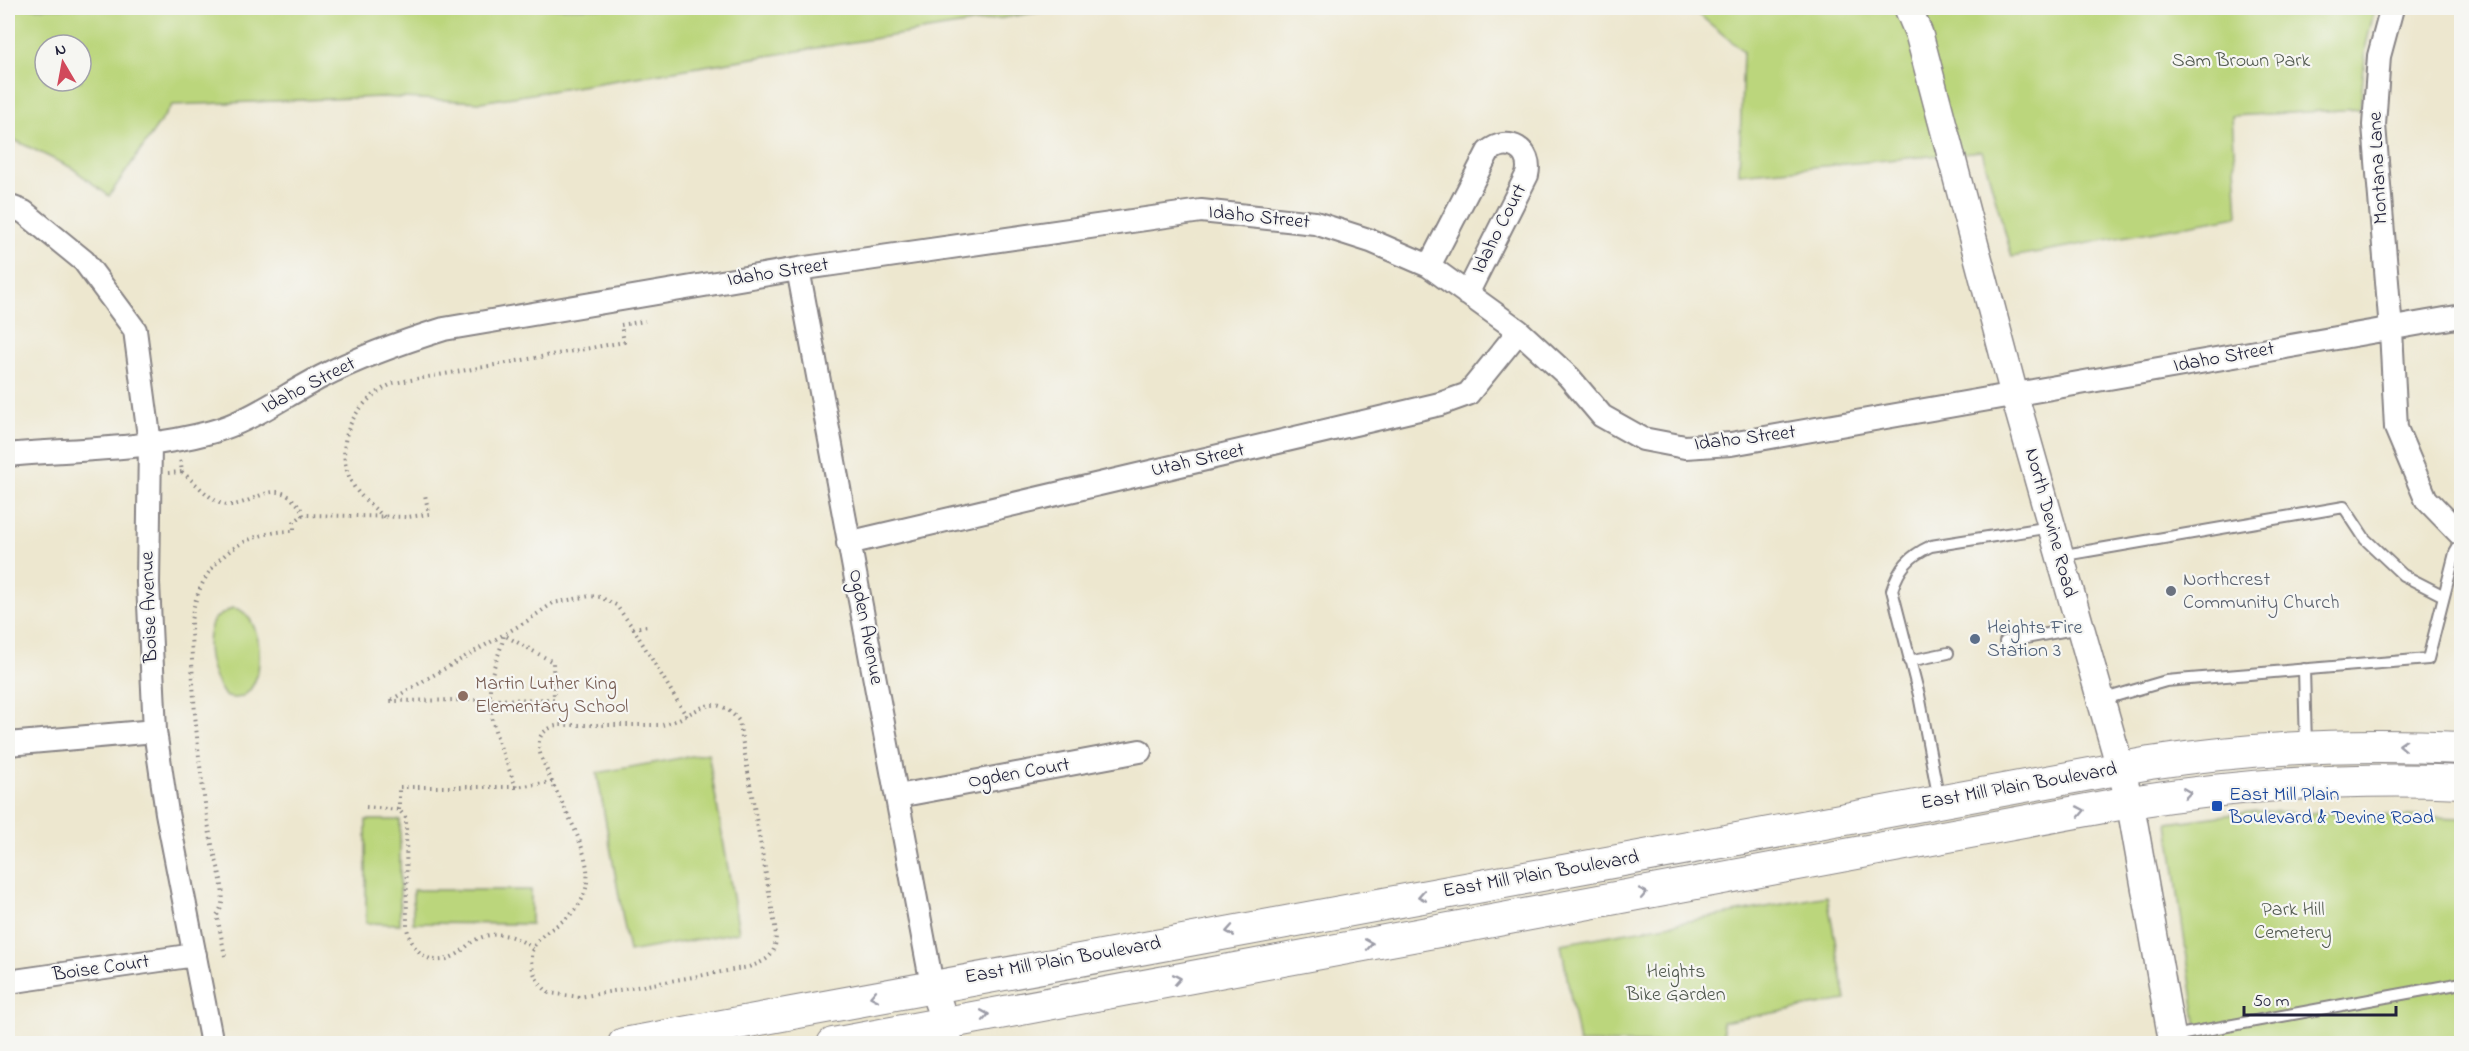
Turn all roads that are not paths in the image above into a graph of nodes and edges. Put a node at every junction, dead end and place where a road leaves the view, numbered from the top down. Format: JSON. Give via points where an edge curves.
{"nodes":[{"id":1,"x":1908,"y":8,"type":"edge"},
{"id":2,"x":2392,"y":8,"type":"edge"},
{"id":3,"x":16,"y":209,"type":"edge"},
{"id":4,"x":1429,"y":266,"type":"junction"},
{"id":5,"x":798,"y":269,"type":"junction"},
{"id":6,"x":1467,"y":294,"type":"junction"},
{"id":7,"x":2462,"y":316,"type":"edge"},
{"id":8,"x":2391,"y":330,"type":"junction"},
{"id":9,"x":1519,"y":332,"type":"junction"},
{"id":10,"x":2014,"y":394,"type":"junction"},
{"id":11,"x":150,"y":444,"type":"junction"},
{"id":12,"x":8,"y":455,"type":"edge"},
{"id":13,"x":2051,"y":527,"type":"junction"},
{"id":14,"x":2462,"y":536,"type":"edge"},
{"id":15,"x":2462,"y":542,"type":"edge"},
{"id":16,"x":848,"y":543,"type":"junction"},
{"id":17,"x":2059,"y":556,"type":"junction"},
{"id":18,"x":2444,"y":596,"type":"junction"},
{"id":19,"x":2079,"y":628,"type":"junction"},
{"id":20,"x":2005,"y":642,"type":"dead end"},
{"id":21,"x":1948,"y":653,"type":"dead end"},
{"id":22,"x":1909,"y":661,"type":"junction"},
{"id":23,"x":2304,"y":669,"type":"junction"},
{"id":24,"x":2100,"y":701,"type":"junction"},
{"id":25,"x":155,"y":731,"type":"junction"},
{"id":26,"x":8,"y":744,"type":"edge"},
{"id":27,"x":2306,"y":747,"type":"junction"},
{"id":28,"x":2462,"y":748,"type":"edge"},
{"id":29,"x":1140,"y":751,"type":"dead end"},
{"id":30,"x":2120,"y":768,"type":"junction"},
{"id":31,"x":2462,"y":782,"type":"edge"},
{"id":32,"x":898,"y":796,"type":"junction"},
{"id":33,"x":1940,"y":801,"type":"junction"},
{"id":34,"x":2130,"y":802,"type":"junction"},
{"id":35,"x":1900,"y":808,"type":"junction"},
{"id":36,"x":1660,"y":853,"type":"junction"},
{"id":37,"x":1704,"y":881,"type":"junction"},
{"id":38,"x":1491,"y":921,"type":"junction"},
{"id":39,"x":195,"y":955,"type":"junction"},
{"id":40,"x":8,"y":982,"type":"edge"},
{"id":41,"x":2462,"y":983,"type":"edge"},
{"id":42,"x":932,"y":985,"type":"junction"},
{"id":43,"x":938,"y":1034,"type":"edge"},
{"id":44,"x":2172,"y":1040,"type":"edge"},
{"id":45,"x":212,"y":1044,"type":"edge"},
{"id":46,"x":624,"y":1044,"type":"edge"},
{"id":47,"x":833,"y":1044,"type":"edge"}],
"edges":[{"from":1,"to":10,"type":"street","name":"North Devine Road","via":[[1919,34]]},
{"from":2,"to":8,"type":"street","name":"Montana Lane","via":[[2379,56],[2374,125]]},
{"from":3,"to":11,"type":"street","name":"Boise Avenue","via":[[84,261],[135,330]]},
{"from":4,"to":5,"type":"street","name":"Idaho Street","via":[[1371,241],[1314,223],[1201,211]]},
{"from":4,"to":6,"type":"street","name":"Idaho Street"},
{"from":4,"to":6,"type":"street","name":"Idaho Court","via":[[1488,152],[1500,145],[1520,149],[1528,161],[1527,175]]},
{"from":5,"to":11,"type":"street","name":"Idaho Street","via":[[444,329],[389,346],[212,432]]},
{"from":5,"to":16,"type":"street","name":"Ogden Avenue"},
{"from":6,"to":9,"type":"street","name":"Idaho Street"},
{"from":7,"to":8,"type":"street","name":"Idaho Street"},
{"from":8,"to":10,"type":"street","name":"Idaho Street"},
{"from":8,"to":14,"type":"street","name":"Montana Lane","via":[[2396,428],[2426,499]]},
{"from":9,"to":10,"type":"street","name":"Idaho Street","via":[[1569,377],[1602,416],[1643,439],[1685,447],[1731,444]]},
{"from":9,"to":16,"type":"street","name":"Utah Street","via":[[1468,394],[1440,404]]},
{"from":10,"to":13,"type":"street","name":"North Devine Road"},
{"from":11,"to":12,"type":"street","name":"Idaho Street"},
{"from":11,"to":25,"type":"street","name":"Boise Avenue","via":[[148,583]]},
{"from":13,"to":17,"type":"street","name":"North Devine Road"},
{"from":13,"to":22,"type":"lane","via":[[1931,546],[1905,562],[1892,590]]},
{"from":15,"to":18,"type":"lane","via":[[2455,553]]},
{"from":16,"to":32,"type":"street","name":"Ogden Avenue"},
{"from":17,"to":18,"type":"lane","via":[[2344,507],[2365,539],[2403,575]]},
{"from":17,"to":19,"type":"street","name":"North Devine Road"},
{"from":18,"to":23,"type":"lane","via":[[2428,659]]},
{"from":19,"to":20,"type":"lane"},
{"from":19,"to":24,"type":"street","name":"North Devine Road"},
{"from":21,"to":22,"type":"lane"},
{"from":22,"to":33,"type":"lane"},
{"from":23,"to":24,"type":"lane","via":[[2166,681]]},
{"from":23,"to":27,"type":"lane"},
{"from":24,"to":30,"type":"street","name":"North Devine Road"},
{"from":25,"to":26,"type":"street"},
{"from":25,"to":39,"type":"street","name":"Boise Avenue"},
{"from":28,"to":27,"type":"main road","name":"East Mill Plain Boulevard","one_way":true},
{"from":27,"to":30,"type":"main road","name":"East Mill Plain Boulevard","via":[[2210,754]]},
{"from":29,"to":32,"type":"street","name":"Ogden Court"},
{"from":30,"to":33,"type":"main road","name":"East Mill Plain Boulevard"},
{"from":30,"to":34,"type":"street","name":"North Devine Road"},
{"from":34,"to":31,"type":"main road","name":"East Mill Plain Boulevard","one_way":true,"via":[[2221,788],[2312,781]]},
{"from":32,"to":42,"type":"street","name":"Ogden Avenue"},
{"from":33,"to":35,"type":"main road","name":"East Mill Plain Boulevard"},
{"from":37,"to":34,"type":"main road","name":"East Mill Plain Boulevard","one_way":true},
{"from":34,"to":44,"type":"street","name":"North Devine Road"},
{"from":35,"to":36,"type":"main road","name":"East Mill Plain Boulevard"},
{"from":35,"to":37,"type":"main road","via":[[1865,831],[1719,859],[1708,866]]},
{"from":36,"to":38,"type":"main road","via":[[1621,876],[1503,899],[1494,903]]},
{"from":36,"to":42,"type":"main road","name":"East Mill Plain Boulevard","one_way":true},
{"from":38,"to":37,"type":"main road","name":"East Mill Plain Boulevard","one_way":true},
{"from":43,"to":38,"type":"main road","name":"East Mill Plain Boulevard","one_way":true},
{"from":39,"to":40,"type":"street","name":"Boise Court"},
{"from":39,"to":45,"type":"street","name":"Boise Avenue"},
{"from":41,"to":44,"type":"lane"},
{"from":42,"to":43,"type":"street"},
{"from":42,"to":46,"type":"main road","name":"East Mill Plain Boulevard","one_way":true},
{"from":43,"to":47,"type":"main road","name":"East Mill Plain Boulevard"}]}
